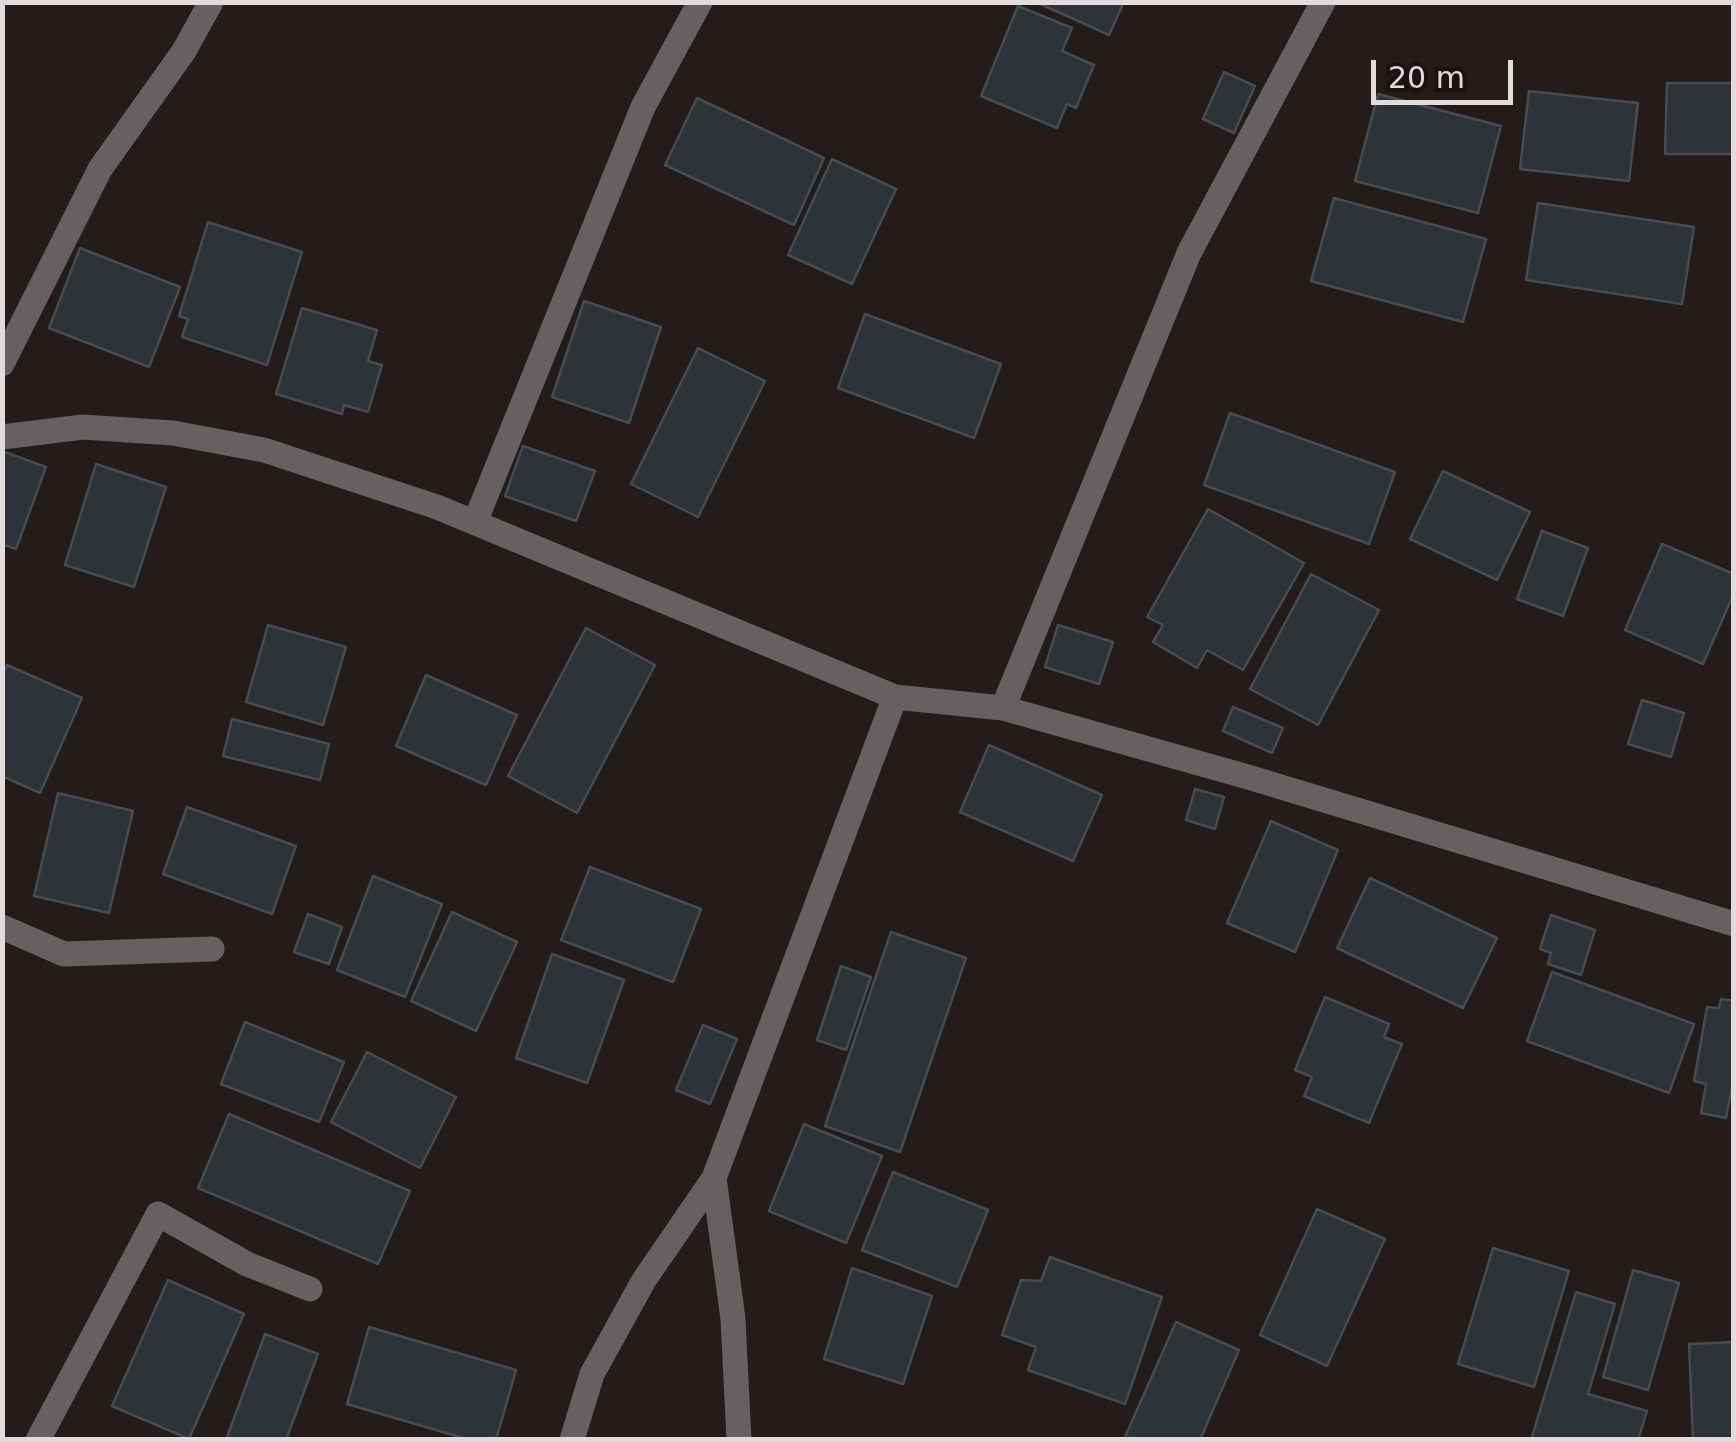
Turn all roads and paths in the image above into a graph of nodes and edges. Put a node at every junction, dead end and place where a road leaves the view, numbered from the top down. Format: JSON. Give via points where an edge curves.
{"nodes":[{"id":1,"x":212,"y":2,"type":"edge"},
{"id":2,"x":700,"y":2,"type":"edge"},
{"id":3,"x":1324,"y":2,"type":"edge"},
{"id":4,"x":2,"y":364,"type":"edge"},
{"id":5,"x":2,"y":437,"type":"edge"},
{"id":6,"x":475,"y":522,"type":"junction"},
{"id":7,"x":895,"y":697,"type":"junction"},
{"id":8,"x":1003,"y":708,"type":"junction"},
{"id":9,"x":1734,"y":924,"type":"edge"},
{"id":10,"x":2,"y":926,"type":"edge"},
{"id":11,"x":212,"y":948,"type":"dead end"},
{"id":12,"x":714,"y":1178,"type":"junction"},
{"id":13,"x":310,"y":1288,"type":"dead end"},
{"id":14,"x":38,"y":1440,"type":"edge"},
{"id":15,"x":572,"y":1440,"type":"edge"},
{"id":16,"x":738,"y":1440,"type":"edge"}],
"edges":[{"from":1,"to":4,"type":"street","via":[[100,169]]},
{"from":2,"to":6,"type":"street","via":[[643,107]]},
{"from":3,"to":8,"type":"street","via":[[1189,252]]},
{"from":5,"to":6,"type":"street","via":[[83,427],[173,433],[264,450]]},
{"from":6,"to":7,"type":"street"},
{"from":7,"to":8,"type":"street"},
{"from":7,"to":12,"type":"street"},
{"from":8,"to":9,"type":"street"},
{"from":10,"to":11,"type":"street","via":[[64,954]]},
{"from":12,"to":15,"type":"street","via":[[609,1342]]},
{"from":12,"to":16,"type":"street","via":[[733,1319]]},
{"from":13,"to":14,"type":"street","via":[[247,1264],[158,1214]]}]}
